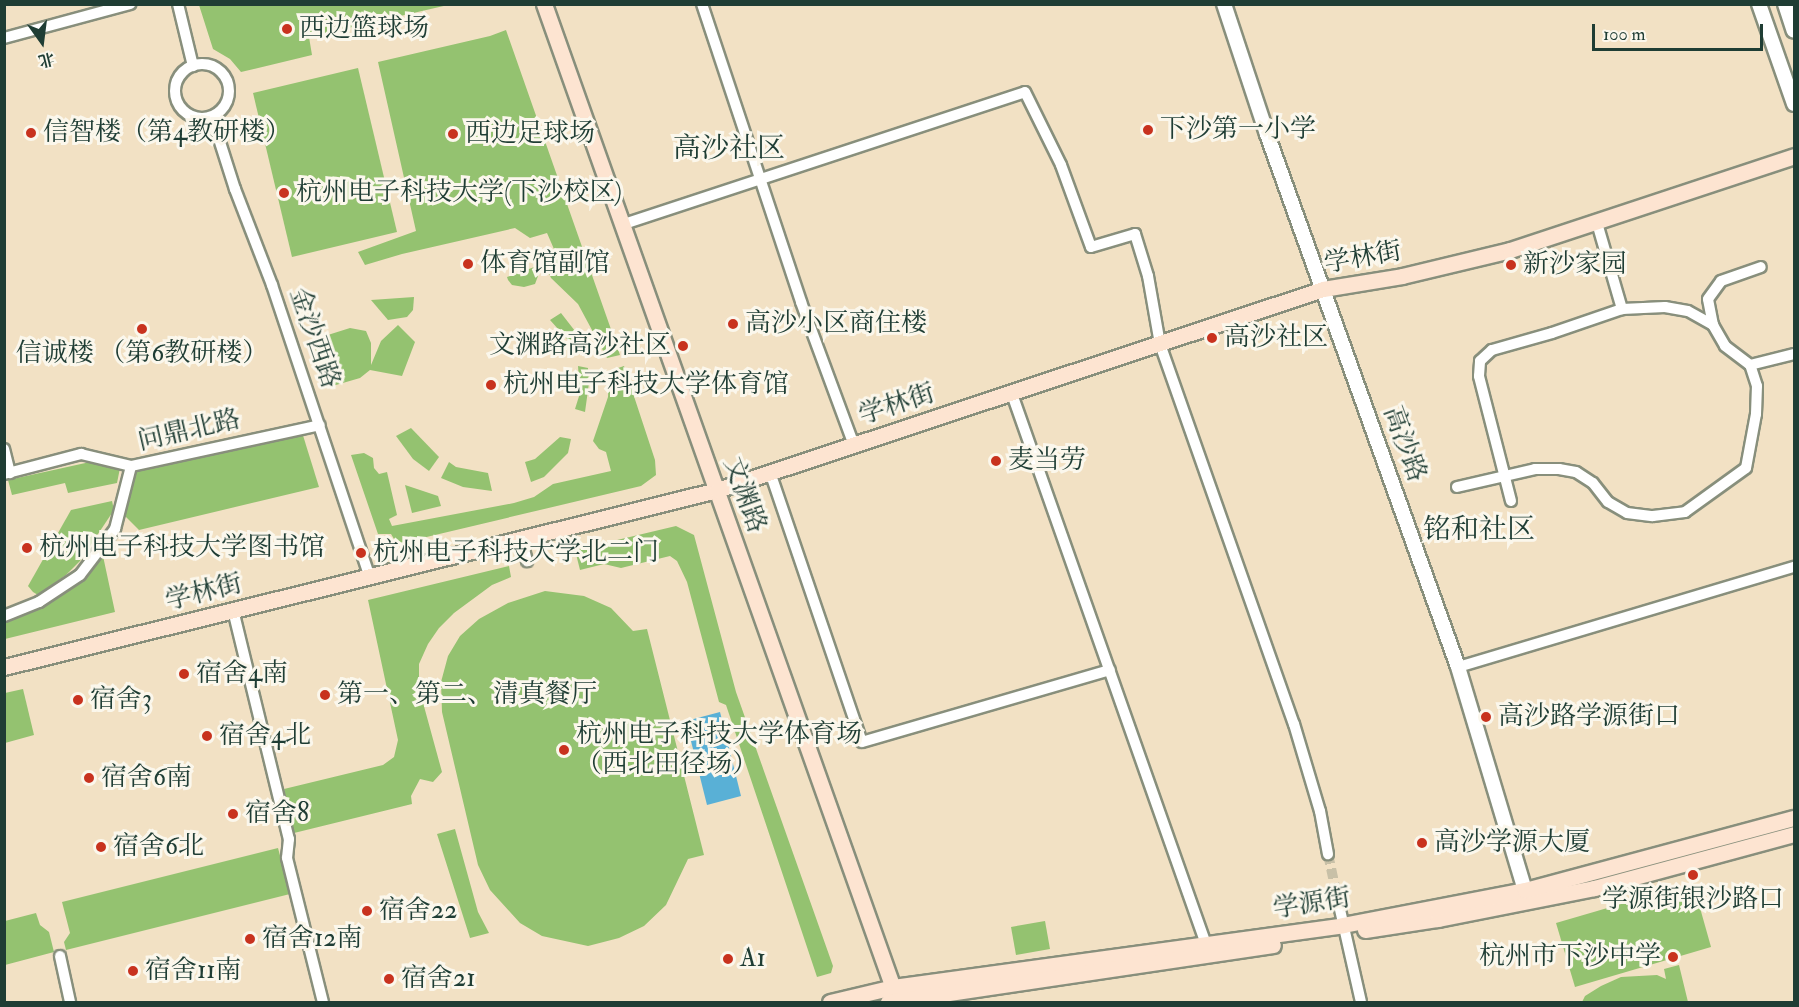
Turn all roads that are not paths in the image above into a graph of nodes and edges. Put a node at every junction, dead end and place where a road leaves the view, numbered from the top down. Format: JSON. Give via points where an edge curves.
{"nodes":[{"id":1,"x":130,"y":4,"type":"edge"},
{"id":2,"x":178,"y":4,"type":"edge"},
{"id":3,"x":544,"y":4,"type":"edge"},
{"id":4,"x":702,"y":4,"type":"edge"},
{"id":5,"x":1224,"y":4,"type":"edge"},
{"id":6,"x":1759,"y":4,"type":"edge"},
{"id":7,"x":1785,"y":4,"type":"edge"},
{"id":8,"x":1794,"y":31,"type":"edge"},
{"id":9,"x":4,"y":38,"type":"edge"},
{"id":10,"x":193,"y":66,"type":"junction"},
{"id":11,"x":1794,"y":104,"type":"edge"},
{"id":12,"x":212,"y":117,"type":"junction"},
{"id":13,"x":1794,"y":156,"type":"edge"},
{"id":14,"x":760,"y":178,"type":"junction"},
{"id":15,"x":1597,"y":223,"type":"junction"},
{"id":16,"x":621,"y":225,"type":"junction"},
{"id":17,"x":1761,"y":267,"type":"dead end"},
{"id":18,"x":1323,"y":289,"type":"junction"},
{"id":19,"x":1622,"y":309,"type":"junction"},
{"id":20,"x":1713,"y":325,"type":"junction"},
{"id":21,"x":1160,"y":344,"type":"junction"},
{"id":22,"x":1794,"y":354,"type":"edge"},
{"id":23,"x":1750,"y":365,"type":"junction"},
{"id":24,"x":1012,"y":394,"type":"junction"},
{"id":25,"x":320,"y":425,"type":"junction"},
{"id":26,"x":854,"y":445,"type":"junction"},
{"id":27,"x":4,"y":449,"type":"edge"},
{"id":28,"x":131,"y":466,"type":"junction"},
{"id":29,"x":770,"y":472,"type":"junction"},
{"id":30,"x":7,"y":473,"type":"edge"},
{"id":31,"x":1504,"y":474,"type":"junction"},
{"id":32,"x":1457,"y":487,"type":"dead end"},
{"id":33,"x":717,"y":490,"type":"junction"},
{"id":34,"x":1511,"y":501,"type":"dead end"},
{"id":35,"x":521,"y":537,"type":"junction"},
{"id":36,"x":527,"y":561,"type":"dead end"},
{"id":37,"x":1794,"y":567,"type":"edge"},
{"id":38,"x":369,"y":575,"type":"junction"},
{"id":39,"x":233,"y":610,"type":"junction"},
{"id":40,"x":4,"y":616,"type":"edge"},
{"id":41,"x":4,"y":667,"type":"edge"},
{"id":42,"x":1458,"y":667,"type":"junction"},
{"id":43,"x":1110,"y":670,"type":"junction"},
{"id":44,"x":1794,"y":818,"type":"edge"},
{"id":45,"x":1794,"y":834,"type":"edge"},
{"id":46,"x":1328,"y":854,"type":"tunnel mouth"},
{"id":47,"x":1336,"y":892,"type":"tunnel mouth"},
{"id":48,"x":1527,"y":896,"type":"junction"},
{"id":49,"x":1344,"y":929,"type":"junction"},
{"id":50,"x":1208,"y":950,"type":"junction"},
{"id":51,"x":60,"y":956,"type":"dead end"},
{"id":52,"x":894,"y":998,"type":"edge"},
{"id":53,"x":70,"y":1002,"type":"edge"},
{"id":54,"x":323,"y":1002,"type":"edge"},
{"id":55,"x":830,"y":1002,"type":"edge"},
{"id":56,"x":1361,"y":1002,"type":"edge"}],
"edges":[{"from":1,"to":9,"type":"street"},
{"from":2,"to":10,"type":"street"},
{"from":3,"to":16,"type":"main road","name":"文渊路"},
{"from":4,"to":14,"type":"street"},
{"from":5,"to":18,"type":"street","name":"高沙路"},
{"from":6,"to":11,"type":"street"},
{"from":7,"to":8,"type":"street"},
{"from":10,"to":12,"type":"street","via":[[217,68],[228,80],[228,102]]},
{"from":10,"to":12,"type":"street","via":[[177,80],[177,103],[189,116]]},
{"from":12,"to":25,"type":"street","name":"金沙西路"},
{"from":13,"to":15,"type":"main road","name":"学林街"},
{"from":14,"to":16,"type":"street"},
{"from":14,"to":21,"type":"street","via":[[1025,92],[1061,165],[1091,247],[1135,234],[1148,276]]},
{"from":14,"to":26,"type":"street"},
{"from":15,"to":18,"type":"main road","name":"学林街","via":[[1458,264]]},
{"from":15,"to":19,"type":"street"},
{"from":16,"to":33,"type":"main road","name":"文渊路"},
{"from":17,"to":20,"type":"street","via":[[1720,281],[1708,299]]},
{"from":18,"to":21,"type":"main road","name":"学林街"},
{"from":18,"to":42,"type":"street","name":"高沙路"},
{"from":19,"to":20,"type":"street","via":[[1665,307],[1688,311]]},
{"from":19,"to":31,"type":"street","via":[[1492,350],[1480,361],[1479,376]]},
{"from":20,"to":23,"type":"street","via":[[1725,346]]},
{"from":21,"to":24,"type":"main road","name":"学林街"},
{"from":21,"to":46,"type":"street","via":[[1294,724]]},
{"from":22,"to":23,"type":"street"},
{"from":23,"to":31,"type":"street","via":[[1757,386],[1756,414],[1746,468],[1685,512],[1653,516],[1627,513],[1608,502],[1593,483],[1576,472],[1534,469]]},
{"from":24,"to":26,"type":"main road","name":"学林街"},
{"from":24,"to":43,"type":"street"},
{"from":25,"to":28,"type":"street","name":"问鼎北路"},
{"from":25,"to":38,"type":"street","name":"金沙西路"},
{"from":26,"to":29,"type":"main road","name":"学林街"},
{"from":27,"to":30,"type":"street"},
{"from":28,"to":30,"type":"street","via":[[81,454]]},
{"from":28,"to":40,"type":"street","name":"问鼎北路","via":[[115,529],[80,575],[39,602]]},
{"from":29,"to":33,"type":"main road","name":"学林街"},
{"from":29,"to":43,"type":"street","via":[[862,742]]},
{"from":31,"to":32,"type":"street"},
{"from":31,"to":34,"type":"street"},
{"from":33,"to":35,"type":"main road","name":"学林街"},
{"from":33,"to":52,"type":"main road","name":"文渊路"},
{"from":35,"to":36,"type":"street"},
{"from":35,"to":38,"type":"main road","name":"学林街"},
{"from":37,"to":42,"type":"street"},
{"from":38,"to":39,"type":"main road","name":"学林街"},
{"from":39,"to":41,"type":"main road","name":"学林街"},
{"from":39,"to":54,"type":"street","via":[[289,839],[287,858]]},
{"from":42,"to":48,"type":"street","name":"高沙路"},
{"from":43,"to":50,"type":"street"},
{"from":44,"to":48,"type":"main road","name":"学源街"},
{"from":45,"to":48,"type":"main road","name":"学源街","via":[[1594,888]]},
{"from":47,"to":49,"type":"street"},
{"from":48,"to":49,"type":"main road","name":"学源街"},
{"from":49,"to":50,"type":"main road","name":"学源街"},
{"from":49,"to":56,"type":"street"},
{"from":50,"to":52,"type":"main road","name":"学源街"},
{"from":51,"to":53,"type":"street"},
{"from":52,"to":55,"type":"main road","name":"学源街"}]}
